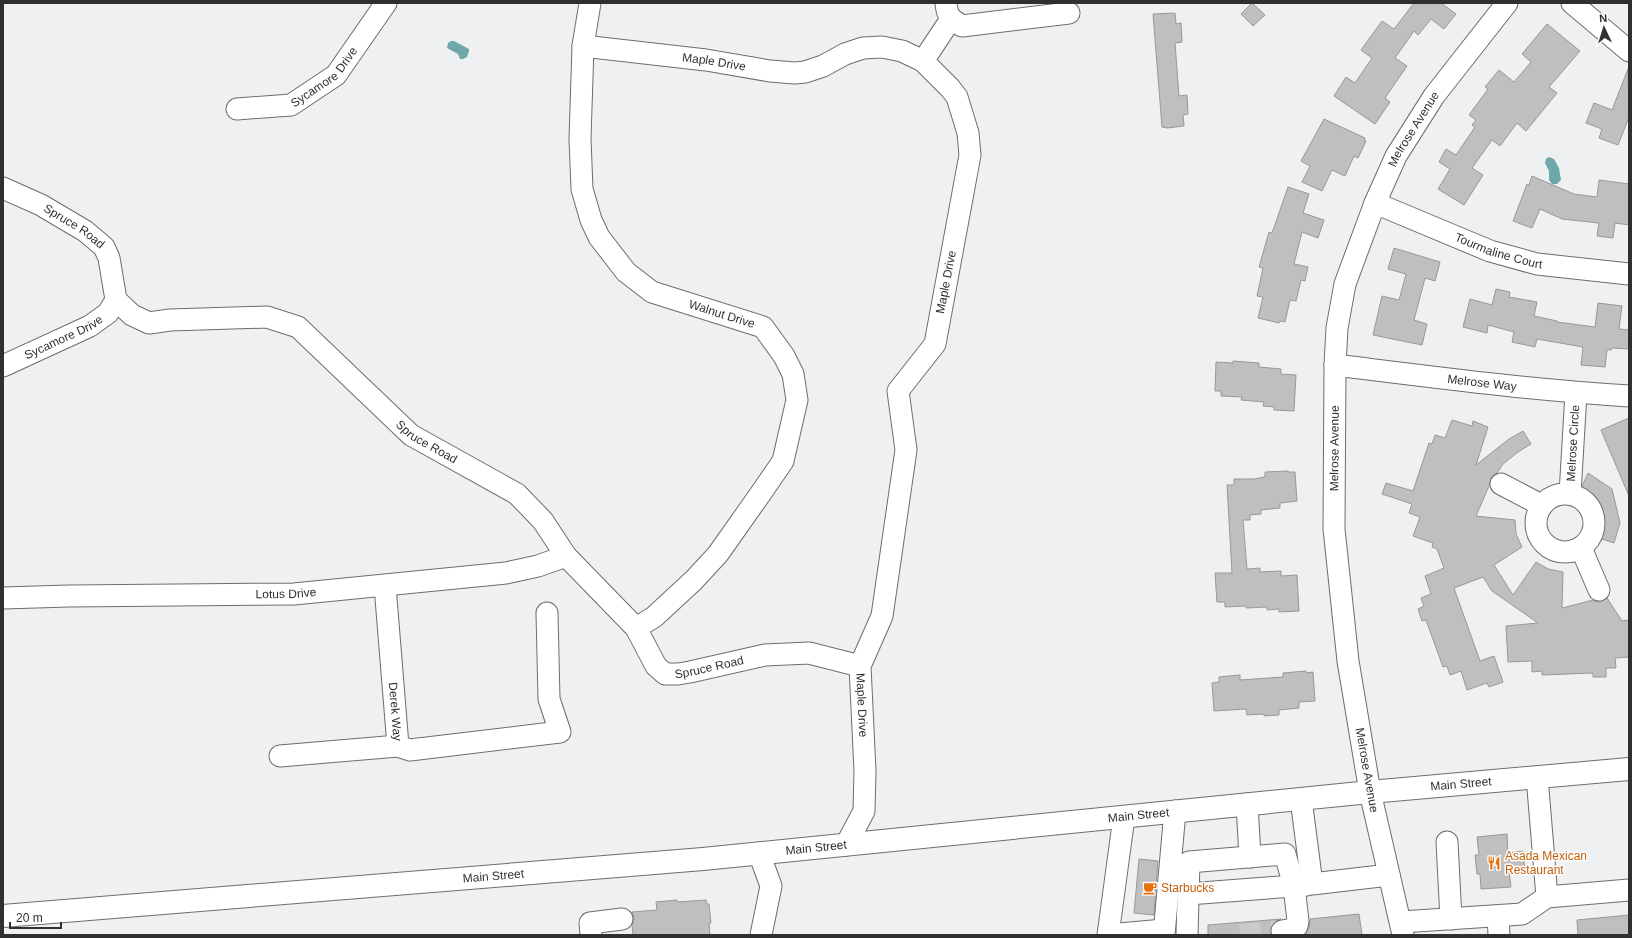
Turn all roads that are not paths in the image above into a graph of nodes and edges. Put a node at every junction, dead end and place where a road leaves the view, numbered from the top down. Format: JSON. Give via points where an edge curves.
{"nodes":[{"id":1,"x":386,"y":3,"type":"edge"},
{"id":2,"x":590,"y":3,"type":"edge"},
{"id":3,"x":1507,"y":3,"type":"edge"},
{"id":4,"x":1572,"y":3,"type":"edge"},
{"id":5,"x":948,"y":11,"type":"edge"},
{"id":6,"x":1069,"y":13,"type":"dead end"},
{"id":7,"x":583,"y":46,"type":"junction"},
{"id":8,"x":1629,"y":51,"type":"edge"},
{"id":9,"x":923,"y":61,"type":"junction"},
{"id":10,"x":237,"y":109,"type":"dead end"},
{"id":11,"x":3,"y":188,"type":"edge"},
{"id":12,"x":1375,"y":203,"type":"junction"},
{"id":13,"x":1629,"y":274,"type":"edge"},
{"id":14,"x":116,"y":300,"type":"junction"},
{"id":15,"x":1335,"y":365,"type":"junction"},
{"id":16,"x":3,"y":366,"type":"edge"},
{"id":17,"x":1576,"y":393,"type":"junction"},
{"id":18,"x":1629,"y":396,"type":"edge"},
{"id":19,"x":1501,"y":484,"type":"dead end"},
{"id":20,"x":1570,"y":494,"type":"junction"},
{"id":21,"x":1541,"y":505,"type":"junction"},
{"id":22,"x":1581,"y":548,"type":"junction"},
{"id":23,"x":566,"y":556,"type":"junction"},
{"id":24,"x":385,"y":586,"type":"junction"},
{"id":25,"x":1599,"y":590,"type":"dead end"},
{"id":26,"x":3,"y":598,"type":"edge"},
{"id":27,"x":547,"y":613,"type":"dead end"},
{"id":28,"x":636,"y":628,"type":"junction"},
{"id":29,"x":860,"y":666,"type":"junction"},
{"id":30,"x":398,"y":746,"type":"junction"},
{"id":31,"x":280,"y":756,"type":"dead end"},
{"id":32,"x":1629,"y":769,"type":"edge"},
{"id":33,"x":1537,"y":777,"type":"junction"},
{"id":34,"x":1370,"y":792,"type":"junction"},
{"id":35,"x":1301,"y":799,"type":"junction"},
{"id":36,"x":1247,"y":804,"type":"junction"},
{"id":37,"x":1175,"y":811,"type":"junction"},
{"id":38,"x":1124,"y":817,"type":"junction"},
{"id":39,"x":1447,"y":842,"type":"dead end"},
{"id":40,"x":846,"y":845,"type":"junction"},
{"id":41,"x":759,"y":853,"type":"junction"},
{"id":42,"x":1250,"y":857,"type":"junction"},
{"id":43,"x":1390,"y":875,"type":"junction"},
{"id":44,"x":1303,"y":885,"type":"junction"},
{"id":45,"x":1629,"y":890,"type":"edge"},
{"id":46,"x":1188,"y":894,"type":"junction"},
{"id":47,"x":1547,"y":897,"type":"junction"},
{"id":48,"x":3,"y":916,"type":"edge"},
{"id":49,"x":622,"y":919,"type":"dead end"},
{"id":50,"x":1451,"y":919,"type":"junction"},
{"id":51,"x":1498,"y":925,"type":"edge"},
{"id":52,"x":1402,"y":929,"type":"edge"},
{"id":53,"x":1282,"y":931,"type":"dead end"},
{"id":54,"x":1164,"y":933,"type":"edge"},
{"id":55,"x":1108,"y":934,"type":"edge"},
{"id":56,"x":591,"y":935,"type":"edge"},
{"id":57,"x":761,"y":935,"type":"edge"},
{"id":58,"x":1104,"y":935,"type":"edge"},
{"id":59,"x":1187,"y":935,"type":"edge"}],
"edges":[{"from":1,"to":10,"type":"street","name":"Sycamore Drive","via":[[336,75],[290,105]]},
{"from":2,"to":7,"type":"street","name":"Walnut Drive"},
{"from":3,"to":12,"type":"street","name":"Melrose Avenue","via":[[1423,111],[1396,156]]},
{"from":4,"to":8,"type":"street"},
{"from":5,"to":6,"type":"street","via":[[962,26]]},
{"from":5,"to":9,"type":"street"},
{"from":7,"to":9,"type":"street","name":"Maple Drive","via":[[795,73],[823,66],[863,48],[882,47],[902,51]]},
{"from":7,"to":28,"type":"street","name":"Walnut Drive","via":[[580,139],[582,189],[599,237],[626,272],[652,292],[763,327],[784,356],[793,374],[797,400],[783,461],[761,493],[713,559],[694,580],[654,617]]},
{"from":9,"to":29,"type":"street","name":"Maple Drive","via":[[957,97],[968,133],[970,155],[935,344],[898,391],[906,450],[882,616]]},
{"from":11,"to":14,"type":"street","name":"Spruce Road","via":[[53,212],[104,247],[109,258]]},
{"from":12,"to":13,"type":"street","name":"Tourmaline Court","via":[[1490,251],[1537,264]]},
{"from":12,"to":15,"type":"street","name":"Melrose Avenue","via":[[1346,284],[1337,328]]},
{"from":14,"to":16,"type":"street","name":"Sycamore Drive","via":[[108,313],[90,326]]},
{"from":14,"to":23,"type":"street","name":"Spruce Road","via":[[132,315],[149,323],[267,317],[298,327],[411,435],[517,494],[543,521]]},
{"from":15,"to":17,"type":"street","name":"Melrose Way"},
{"from":15,"to":34,"type":"street","name":"Melrose Avenue","via":[[1334,529],[1348,661]]},
{"from":17,"to":18,"type":"street","name":"Melrose Way"},
{"from":17,"to":20,"type":"street","name":"Melrose Circle"},
{"from":19,"to":21,"type":"street"},
{"from":20,"to":21,"type":"street","name":"Melrose Circle","via":[[1554,495]]},
{"from":20,"to":22,"type":"street","name":"Melrose Circle","via":[[1580,497],[1593,512],[1593,532],[1589,541]]},
{"from":21,"to":22,"type":"street","via":[[1535,523],[1540,540],[1555,551],[1564,553]]},
{"from":22,"to":25,"type":"street"},
{"from":23,"to":24,"type":"street","name":"Lotus Drive","via":[[506,573]]},
{"from":23,"to":28,"type":"street","name":"Spruce Road"},
{"from":24,"to":26,"type":"street","name":"Lotus Drive","via":[[294,594]]},
{"from":24,"to":30,"type":"street","name":"Derek Way"},
{"from":27,"to":30,"type":"street","name":"Derek Way","via":[[548,699],[560,732],[410,750]]},
{"from":28,"to":29,"type":"street","name":"Spruce Road","via":[[656,666],[664,674],[690,672],[765,655],[809,653]]},
{"from":29,"to":40,"type":"street","name":"Maple Drive","via":[[865,771],[864,811]]},
{"from":30,"to":31,"type":"street"},
{"from":32,"to":33,"type":"main road","name":"Main Street"},
{"from":33,"to":34,"type":"main road","name":"Main Street"},
{"from":33,"to":47,"type":"street"},
{"from":34,"to":35,"type":"main road","name":"Main Street"},
{"from":34,"to":43,"type":"street","name":"Melrose Avenue"},
{"from":35,"to":36,"type":"main road","name":"Main Street"},
{"from":35,"to":44,"type":"street"},
{"from":36,"to":37,"type":"main road","name":"Main Street"},
{"from":36,"to":42,"type":"street"},
{"from":37,"to":38,"type":"main road","name":"Main Street"},
{"from":37,"to":54,"type":"street"},
{"from":38,"to":40,"type":"main road","name":"Main Street"},
{"from":38,"to":55,"type":"street"},
{"from":39,"to":50,"type":"street"},
{"from":40,"to":41,"type":"main road","name":"Main Street"},
{"from":41,"to":48,"type":"main road","name":"Main Street"},
{"from":41,"to":57,"type":"street","via":[[771,886]]},
{"from":42,"to":44,"type":"street","via":[[1285,854]]},
{"from":42,"to":46,"type":"street","via":[[1189,862]]},
{"from":43,"to":44,"type":"street"},
{"from":43,"to":52,"type":"street","name":"Melrose Avenue"},
{"from":44,"to":46,"type":"street"},
{"from":44,"to":53,"type":"street","via":[[1297,926]]},
{"from":45,"to":47,"type":"street"},
{"from":46,"to":59,"type":"street"},
{"from":47,"to":51,"type":"street","via":[[1522,914]]},
{"from":49,"to":56,"type":"street","via":[[590,922]]},
{"from":50,"to":51,"type":"street"},
{"from":50,"to":52,"type":"street"},
{"from":54,"to":55,"type":"street"},
{"from":55,"to":58,"type":"street"}]}
